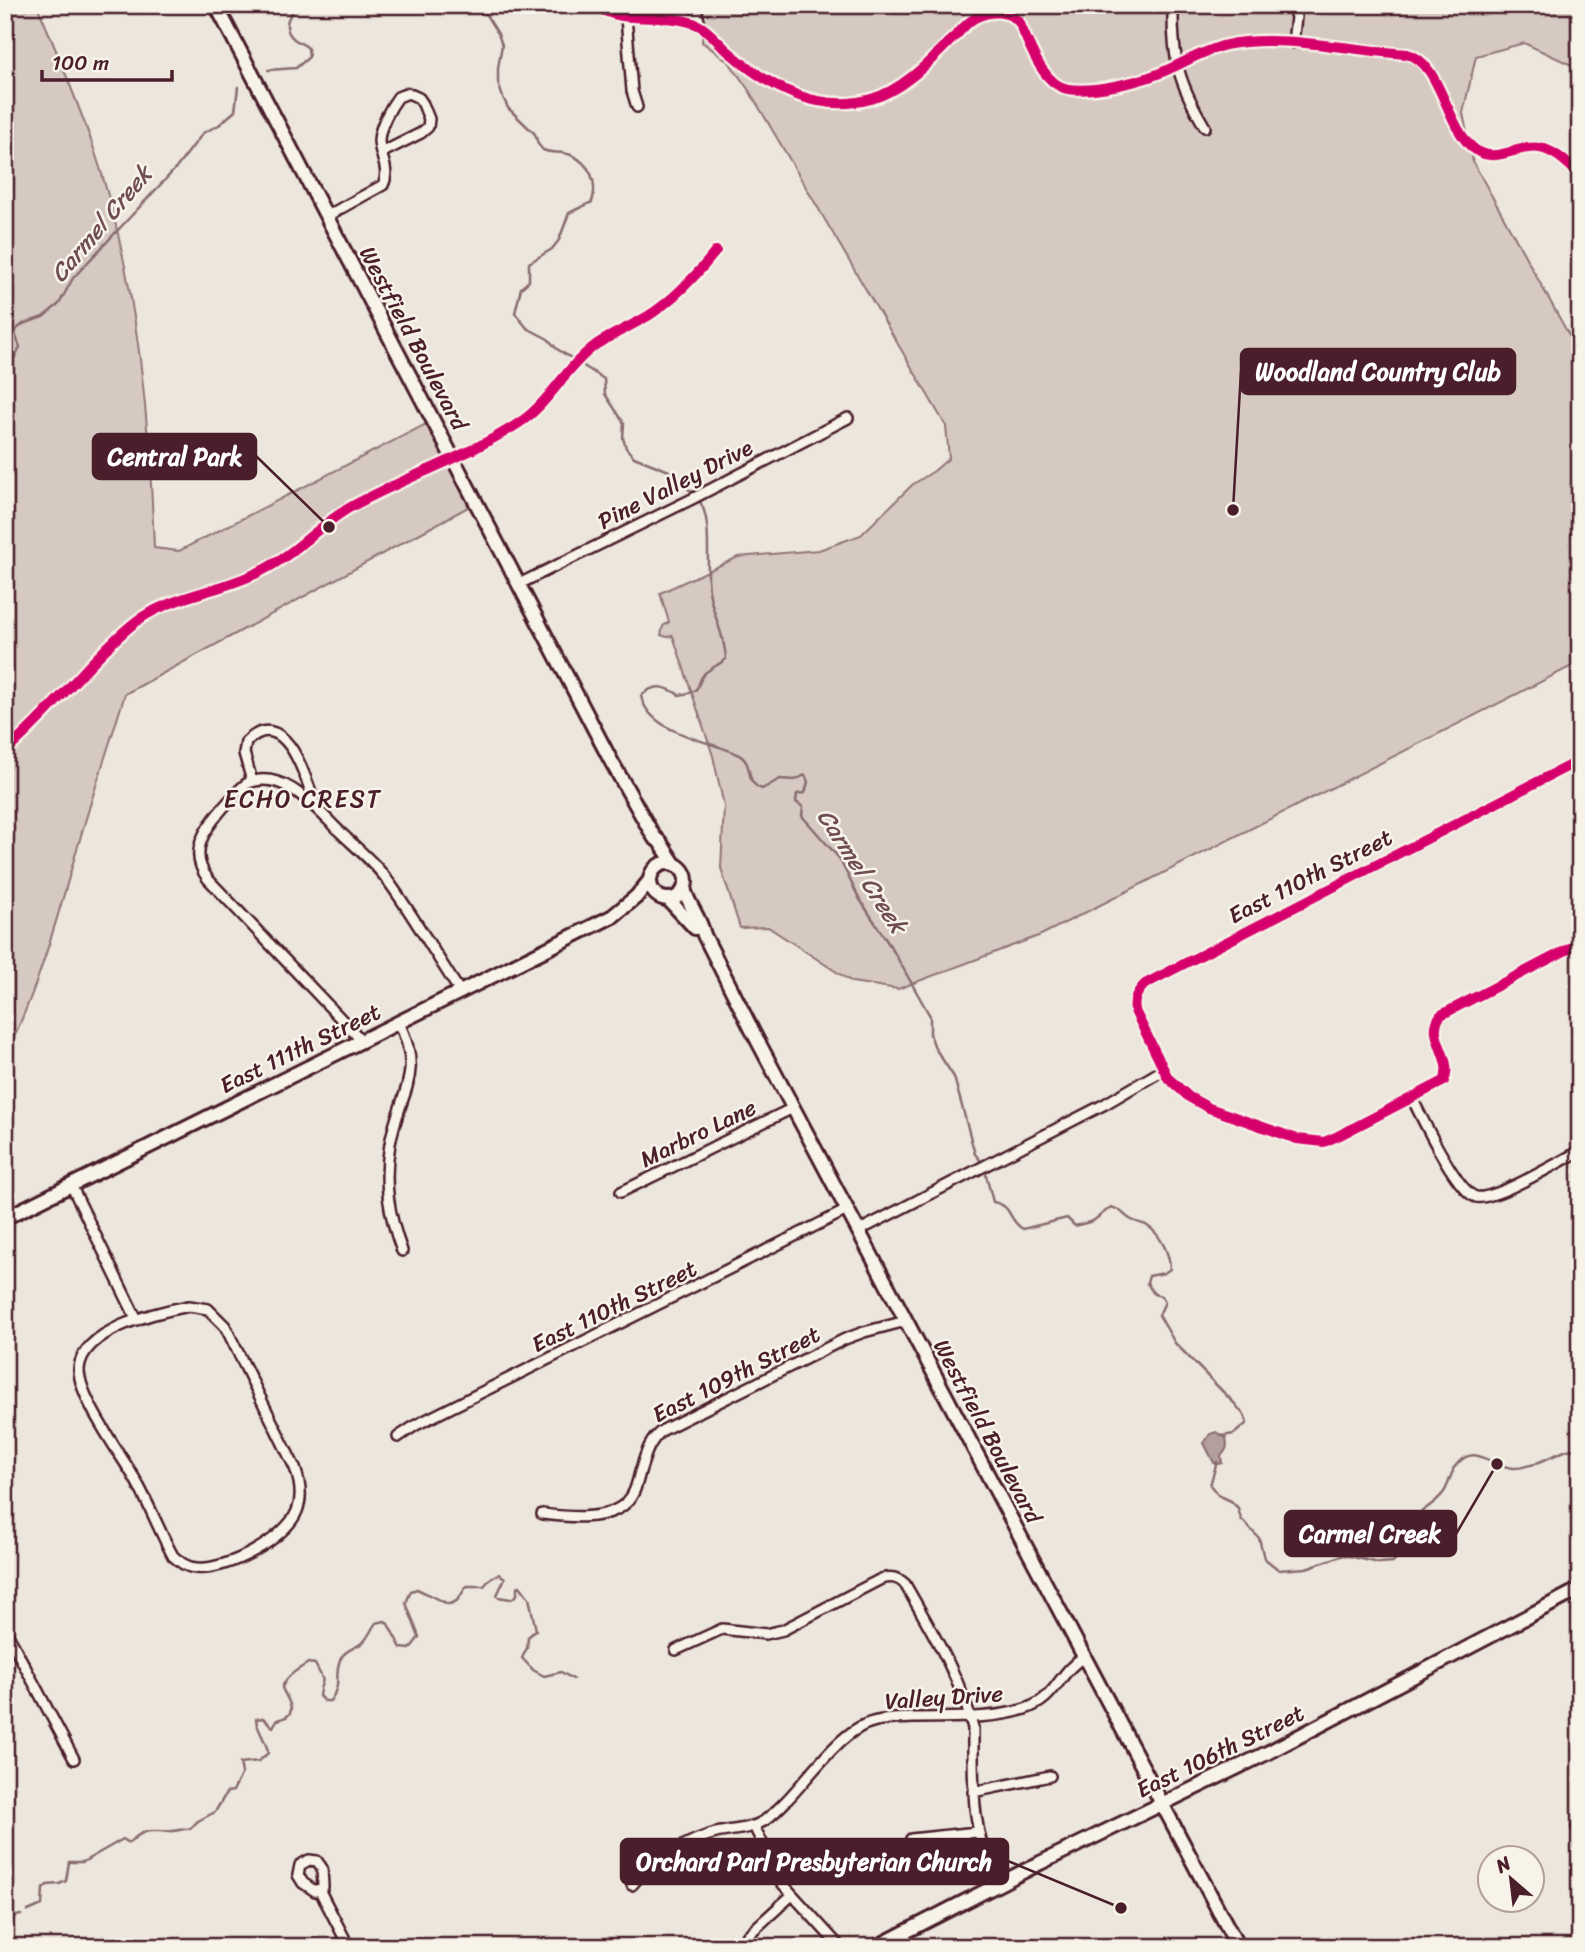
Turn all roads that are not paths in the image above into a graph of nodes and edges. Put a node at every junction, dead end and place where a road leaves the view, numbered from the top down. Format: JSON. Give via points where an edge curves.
{"nodes":[{"id":1,"x":216,"y":5,"type":"edge"},
{"id":2,"x":594,"y":5,"type":"edge"},
{"id":3,"x":695,"y":5,"type":"edge"},
{"id":4,"x":1173,"y":5,"type":"edge"},
{"id":5,"x":1292,"y":5,"type":"edge"},
{"id":6,"x":626,"y":16,"type":"junction"},
{"id":7,"x":700,"y":25,"type":"junction"},
{"id":8,"x":1293,"y":43,"type":"junction"},
{"id":9,"x":1177,"y":65,"type":"junction"},
{"id":10,"x":637,"y":107,"type":"dead end"},
{"id":11,"x":1205,"y":127,"type":"dead end"},
{"id":12,"x":381,"y":153,"type":"junction"},
{"id":13,"x":1580,"y":175,"type":"edge"},
{"id":14,"x":327,"y":216,"type":"junction"},
{"id":15,"x":716,"y":251,"type":"dead end"},
{"id":16,"x":848,"y":418,"type":"dead end"},
{"id":17,"x":453,"y":458,"type":"junction"},
{"id":18,"x":519,"y":584,"type":"junction"},
{"id":19,"x":5,"y":752,"type":"edge"},
{"id":20,"x":1580,"y":760,"type":"edge"},
{"id":21,"x":252,"y":781,"type":"junction"},
{"id":22,"x":317,"y":808,"type":"junction"},
{"id":23,"x":654,"y":837,"type":"junction"},
{"id":24,"x":675,"y":865,"type":"junction"},
{"id":25,"x":651,"y":876,"type":"junction"},
{"id":26,"x":684,"y":888,"type":"junction"},
{"id":27,"x":664,"y":898,"type":"junction"},
{"id":28,"x":613,"y":916,"type":"junction"},
{"id":29,"x":704,"y":935,"type":"junction"},
{"id":30,"x":1580,"y":943,"type":"edge"},
{"id":31,"x":461,"y":993,"type":"junction"},
{"id":32,"x":399,"y":1023,"type":"junction"},
{"id":33,"x":362,"y":1041,"type":"junction"},
{"id":34,"x":1163,"y":1070,"type":"junction"},
{"id":35,"x":1412,"y":1098,"type":"junction"},
{"id":36,"x":793,"y":1108,"type":"junction"},
{"id":37,"x":1580,"y":1151,"type":"edge"},
{"id":38,"x":71,"y":1185,"type":"junction"},
{"id":39,"x":621,"y":1192,"type":"dead end"},
{"id":40,"x":847,"y":1210,"type":"junction"},
{"id":41,"x":5,"y":1218,"type":"edge"},
{"id":42,"x":858,"y":1231,"type":"junction"},
{"id":43,"x":402,"y":1251,"type":"dead end"},
{"id":44,"x":137,"y":1320,"type":"junction"},
{"id":45,"x":906,"y":1321,"type":"junction"},
{"id":46,"x":398,"y":1437,"type":"dead end"},
{"id":47,"x":542,"y":1514,"type":"dead end"},
{"id":48,"x":1580,"y":1589,"type":"edge"},
{"id":49,"x":5,"y":1629,"type":"edge"},
{"id":50,"x":676,"y":1650,"type":"dead end"},
{"id":51,"x":1084,"y":1657,"type":"junction"},
{"id":52,"x":971,"y":1716,"type":"junction"},
{"id":53,"x":74,"y":1759,"type":"dead end"},
{"id":54,"x":1050,"y":1776,"type":"dead end"},
{"id":55,"x":973,"y":1791,"type":"junction"},
{"id":56,"x":1162,"y":1804,"type":"junction"},
{"id":57,"x":754,"y":1826,"type":"junction"},
{"id":58,"x":977,"y":1832,"type":"junction"},
{"id":59,"x":911,"y":1839,"type":"dead end"},
{"id":60,"x":632,"y":1885,"type":"dead end"},
{"id":61,"x":996,"y":1885,"type":"junction"},
{"id":62,"x":320,"y":1891,"type":"dead end"},
{"id":63,"x":792,"y":1895,"type":"junction"},
{"id":64,"x":349,"y":1947,"type":"edge"},
{"id":65,"x":740,"y":1947,"type":"edge"},
{"id":66,"x":840,"y":1947,"type":"edge"},
{"id":67,"x":876,"y":1947,"type":"edge"},
{"id":68,"x":1238,"y":1947,"type":"edge"}],
"edges":[{"from":1,"to":14,"type":"main road","name":"Westfield Boulevard"},
{"from":2,"to":6,"type":"street"},
{"from":3,"to":7,"type":"street"},
{"from":4,"to":9,"type":"street"},
{"from":5,"to":8,"type":"street","via":[[1296,18]]},
{"from":6,"to":7,"type":"street"},
{"from":6,"to":10,"type":"street"},
{"from":7,"to":9,"type":"street","via":[[755,74],[779,88],[819,100],[859,102],[884,94],[918,71],[967,24],[999,12],[1019,22],[1050,78],[1068,89],[1120,85]]},
{"from":8,"to":9,"type":"street","via":[[1226,45]]},
{"from":8,"to":13,"type":"street","via":[[1415,56],[1425,64],[1472,148],[1489,156],[1540,149],[1556,154]]},
{"from":9,"to":11,"type":"street","via":[[1186,95]]},
{"from":12,"to":12,"type":"street","via":[[428,127],[429,118],[419,98],[406,93],[398,97],[379,139]]},
{"from":12,"to":14,"type":"street","via":[[387,171],[383,186]]},
{"from":14,"to":17,"type":"main road","name":"Westfield Boulevard"},
{"from":15,"to":17,"type":"street","via":[[659,308],[595,345],[522,422]]},
{"from":16,"to":18,"type":"street","name":"Pine Valley Drive"},
{"from":17,"to":18,"type":"main road","name":"Westfield Boulevard"},
{"from":17,"to":19,"type":"street","via":[[338,514],[268,568],[178,599],[137,621]]},
{"from":18,"to":23,"type":"main road","name":"Westfield Boulevard"},
{"from":20,"to":34,"type":"street","name":"East 110th Street","via":[[1145,984],[1137,992],[1135,1011]]},
{"from":21,"to":22,"type":"street","via":[[290,788]]},
{"from":21,"to":22,"type":"street","via":[[244,753],[246,742],[263,732],[275,733],[293,751]]},
{"from":21,"to":33,"type":"street","via":[[240,788],[210,823],[198,846],[201,866]]},
{"from":22,"to":31,"type":"street","via":[[383,874]]},
{"from":23,"to":24,"type":"main road","name":"Westfield Boulevard"},
{"from":23,"to":25,"type":"main road"},
{"from":24,"to":25,"type":"main road","via":[[662,864]]},
{"from":24,"to":26,"type":"main road","via":[[684,874]]},
{"from":25,"to":27,"type":"main road","via":[[651,888]]},
{"from":25,"to":28,"type":"main road","name":"East 111th Street","via":[[636,897]]},
{"from":26,"to":27,"type":"main road","via":[[676,897]]},
{"from":26,"to":29,"type":"main road","name":"Westfield Boulevard"},
{"from":27,"to":28,"type":"main road","name":"East 111th Street"},
{"from":27,"to":29,"type":"main road","name":"Westfield Boulevard"},
{"from":28,"to":31,"type":"main road","name":"East 111th Street"},
{"from":29,"to":36,"type":"main road","name":"Westfield Boulevard"},
{"from":30,"to":35,"type":"street","via":[[1441,1015],[1435,1034],[1448,1066],[1446,1076]]},
{"from":31,"to":32,"type":"main road","name":"East 111th Street"},
{"from":32,"to":33,"type":"main road","name":"East 111th Street"},
{"from":32,"to":43,"type":"street","via":[[410,1047],[411,1063],[389,1146],[387,1184],[389,1212]]},
{"from":33,"to":38,"type":"main road","name":"East 111th Street"},
{"from":34,"to":35,"type":"street","via":[[1177,1087],[1209,1108],[1308,1141],[1324,1142]]},
{"from":34,"to":42,"type":"street"},
{"from":35,"to":37,"type":"street","via":[[1461,1187],[1476,1197],[1502,1191]]},
{"from":36,"to":39,"type":"street","name":"Marbro Lane"},
{"from":36,"to":40,"type":"main road","name":"Westfield Boulevard"},
{"from":38,"to":41,"type":"main road","name":"East 111th Street"},
{"from":38,"to":44,"type":"street"},
{"from":40,"to":42,"type":"main road","name":"Westfield Boulevard"},
{"from":40,"to":46,"type":"street","name":"East 110th Street"},
{"from":42,"to":45,"type":"main road","name":"Westfield Boulevard"},
{"from":44,"to":44,"type":"street","via":[[189,1306],[215,1314],[240,1354],[295,1468],[300,1491],[292,1520],[280,1533],[222,1565],[197,1569],[173,1556],[83,1388],[79,1370],[89,1345]]},
{"from":45,"to":47,"type":"street","name":"East 109th Street","via":[[845,1339],[663,1430],[647,1448],[634,1492],[622,1506],[589,1516]]},
{"from":45,"to":51,"type":"main road","name":"Westfield Boulevard"},
{"from":48,"to":56,"type":"main road","name":"East 106th Street"},
{"from":49,"to":53,"type":"street"},
{"from":50,"to":52,"type":"street","via":[[722,1629],[766,1634],[783,1630],[881,1579],[895,1577],[905,1584],[936,1639]]},
{"from":51,"to":52,"type":"street","name":"Valley Drive","via":[[1041,1702],[1000,1715]]},
{"from":51,"to":56,"type":"main road","name":"Westfield Boulevard"},
{"from":52,"to":55,"type":"street"},
{"from":52,"to":57,"type":"street","name":"Valley Drive","via":[[893,1719],[859,1727],[771,1816]]},
{"from":54,"to":55,"type":"street"},
{"from":55,"to":58,"type":"street"},
{"from":56,"to":61,"type":"main road","name":"East 106th Street"},
{"from":56,"to":68,"type":"main road","name":"Westfield Boulevard"},
{"from":57,"to":60,"type":"street","name":"Valley Drive","via":[[702,1838],[655,1863]]},
{"from":57,"to":63,"type":"street","via":[[773,1868]]},
{"from":58,"to":59,"type":"street"},
{"from":58,"to":61,"type":"street"},
{"from":61,"to":67,"type":"main road","name":"East 106th Street"},
{"from":62,"to":64,"type":"street"},
{"from":63,"to":65,"type":"street"},
{"from":63,"to":66,"type":"street"}]}
